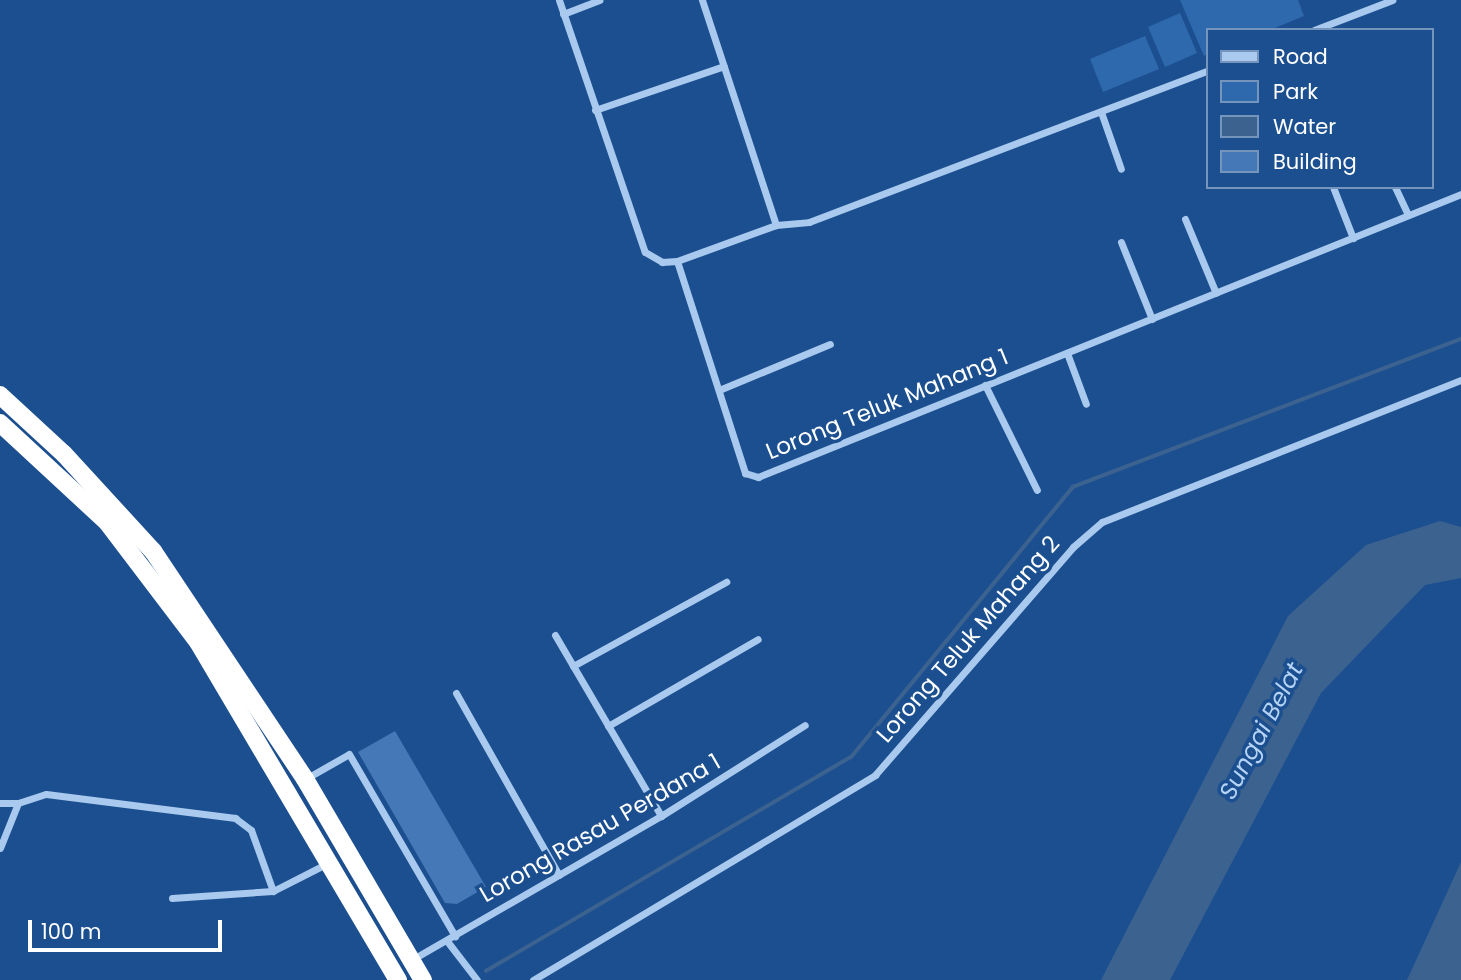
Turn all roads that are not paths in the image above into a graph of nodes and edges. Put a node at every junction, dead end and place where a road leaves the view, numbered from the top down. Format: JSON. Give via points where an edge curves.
{"nodes":[{"id":1,"x":559,"y":0,"type":"edge"},
{"id":2,"x":599,"y":0,"type":"edge"},
{"id":3,"x":702,"y":0,"type":"edge"},
{"id":4,"x":1392,"y":0,"type":"edge"},
{"id":5,"x":563,"y":14,"type":"junction"},
{"id":6,"x":1319,"y":28,"type":"edge"},
{"id":7,"x":724,"y":66,"type":"junction"},
{"id":8,"x":1206,"y":71,"type":"edge"},
{"id":9,"x":595,"y":110,"type":"junction"},
{"id":10,"x":1101,"y":112,"type":"junction"},
{"id":11,"x":1121,"y":169,"type":"dead end"},
{"id":12,"x":1334,"y":189,"type":"edge"},
{"id":13,"x":1396,"y":189,"type":"edge"},
{"id":14,"x":1461,"y":194,"type":"edge"},
{"id":15,"x":1408,"y":215,"type":"junction"},
{"id":16,"x":1185,"y":219,"type":"dead end"},
{"id":17,"x":776,"y":225,"type":"junction"},
{"id":18,"x":1353,"y":238,"type":"junction"},
{"id":19,"x":1121,"y":242,"type":"dead end"},
{"id":20,"x":677,"y":261,"type":"junction"},
{"id":21,"x":1216,"y":293,"type":"junction"},
{"id":22,"x":1152,"y":319,"type":"junction"},
{"id":23,"x":830,"y":344,"type":"dead end"},
{"id":24,"x":1067,"y":353,"type":"junction"},
{"id":25,"x":1461,"y":380,"type":"edge"},
{"id":26,"x":985,"y":385,"type":"junction"},
{"id":27,"x":719,"y":390,"type":"junction"},
{"id":28,"x":0,"y":395,"type":"edge"},
{"id":29,"x":1086,"y":404,"type":"dead end"},
{"id":30,"x":0,"y":424,"type":"edge"},
{"id":31,"x":1038,"y":490,"type":"dead end"},
{"id":32,"x":726,"y":582,"type":"dead end"},
{"id":33,"x":555,"y":635,"type":"dead end"},
{"id":34,"x":758,"y":639,"type":"dead end"},
{"id":35,"x":573,"y":666,"type":"junction"},
{"id":36,"x":456,"y":693,"type":"dead end"},
{"id":37,"x":805,"y":724,"type":"dead end"},
{"id":38,"x":608,"y":726,"type":"junction"},
{"id":39,"x":305,"y":779,"type":"junction"},
{"id":40,"x":0,"y":803,"type":"edge"},
{"id":41,"x":18,"y":803,"type":"junction"},
{"id":42,"x":661,"y":816,"type":"junction"},
{"id":43,"x":0,"y":848,"type":"edge"},
{"id":44,"x":328,"y":863,"type":"junction"},
{"id":45,"x":559,"y":875,"type":"junction"},
{"id":46,"x":273,"y":891,"type":"junction"},
{"id":47,"x":172,"y":898,"type":"dead end"},
{"id":48,"x":455,"y":936,"type":"junction"},
{"id":49,"x":447,"y":941,"type":"junction"},
{"id":50,"x":411,"y":961,"type":"junction"},
{"id":51,"x":398,"y":980,"type":"edge"},
{"id":52,"x":423,"y":980,"type":"edge"},
{"id":53,"x":477,"y":980,"type":"edge"},
{"id":54,"x":533,"y":980,"type":"edge"}],
"edges":[{"from":1,"to":5,"type":"street"},
{"from":2,"to":5,"type":"street"},
{"from":3,"to":7,"type":"street"},
{"from":4,"to":6,"type":"street"},
{"from":5,"to":9,"type":"street"},
{"from":7,"to":9,"type":"street"},
{"from":7,"to":17,"type":"street"},
{"from":8,"to":10,"type":"street"},
{"from":9,"to":20,"type":"street","via":[[645,252],[651,259]]},
{"from":10,"to":11,"type":"street"},
{"from":10,"to":17,"type":"street","via":[[810,222]]},
{"from":12,"to":18,"type":"street"},
{"from":13,"to":15,"type":"street"},
{"from":14,"to":15,"type":"street","name":"Lorong Teluk Mahang 1"},
{"from":15,"to":18,"type":"street","name":"Lorong Teluk Mahang 1"},
{"from":16,"to":21,"type":"street"},
{"from":17,"to":20,"type":"street"},
{"from":18,"to":21,"type":"street","name":"Lorong Teluk Mahang 1"},
{"from":19,"to":22,"type":"street"},
{"from":20,"to":27,"type":"street","name":"Lorong Teluk Mahang 1"},
{"from":21,"to":22,"type":"street","name":"Lorong Teluk Mahang 1"},
{"from":22,"to":24,"type":"street","name":"Lorong Teluk Mahang 1"},
{"from":23,"to":27,"type":"street"},
{"from":24,"to":26,"type":"street","name":"Lorong Teluk Mahang 1"},
{"from":24,"to":29,"type":"street"},
{"from":25,"to":54,"type":"street","name":"Lorong Teluk Mahang 2","via":[[1102,522],[1073,547],[875,775]]},
{"from":26,"to":27,"type":"street","name":"Lorong Teluk Mahang 1","via":[[751,477],[745,473]]},
{"from":26,"to":31,"type":"street"},
{"from":28,"to":39,"type":"highway","via":[[64,454],[153,551]]},
{"from":30,"to":44,"type":"highway","via":[[107,522],[198,642]]},
{"from":32,"to":35,"type":"street"},
{"from":33,"to":35,"type":"street"},
{"from":34,"to":38,"type":"street"},
{"from":35,"to":38,"type":"street"},
{"from":36,"to":45,"type":"street"},
{"from":37,"to":42,"type":"street","name":"Lorong Rasau Perdana 1"},
{"from":38,"to":42,"type":"street"},
{"from":39,"to":48,"type":"street","via":[[349,754]]},
{"from":39,"to":50,"type":"highway"},
{"from":40,"to":41,"type":"street"},
{"from":41,"to":43,"type":"street"},
{"from":41,"to":46,"type":"street","via":[[46,793],[235,818],[251,830]]},
{"from":42,"to":45,"type":"street","name":"Lorong Rasau Perdana 1"},
{"from":44,"to":46,"type":"street"},
{"from":44,"to":51,"type":"highway"},
{"from":45,"to":48,"type":"street","name":"Lorong Rasau Perdana 1"},
{"from":46,"to":47,"type":"street"},
{"from":48,"to":49,"type":"street","name":"Lorong Rasau Perdana 1"},
{"from":49,"to":50,"type":"street","name":"Lorong Rasau Perdana 1"},
{"from":49,"to":53,"type":"street"},
{"from":50,"to":52,"type":"highway"}]}
